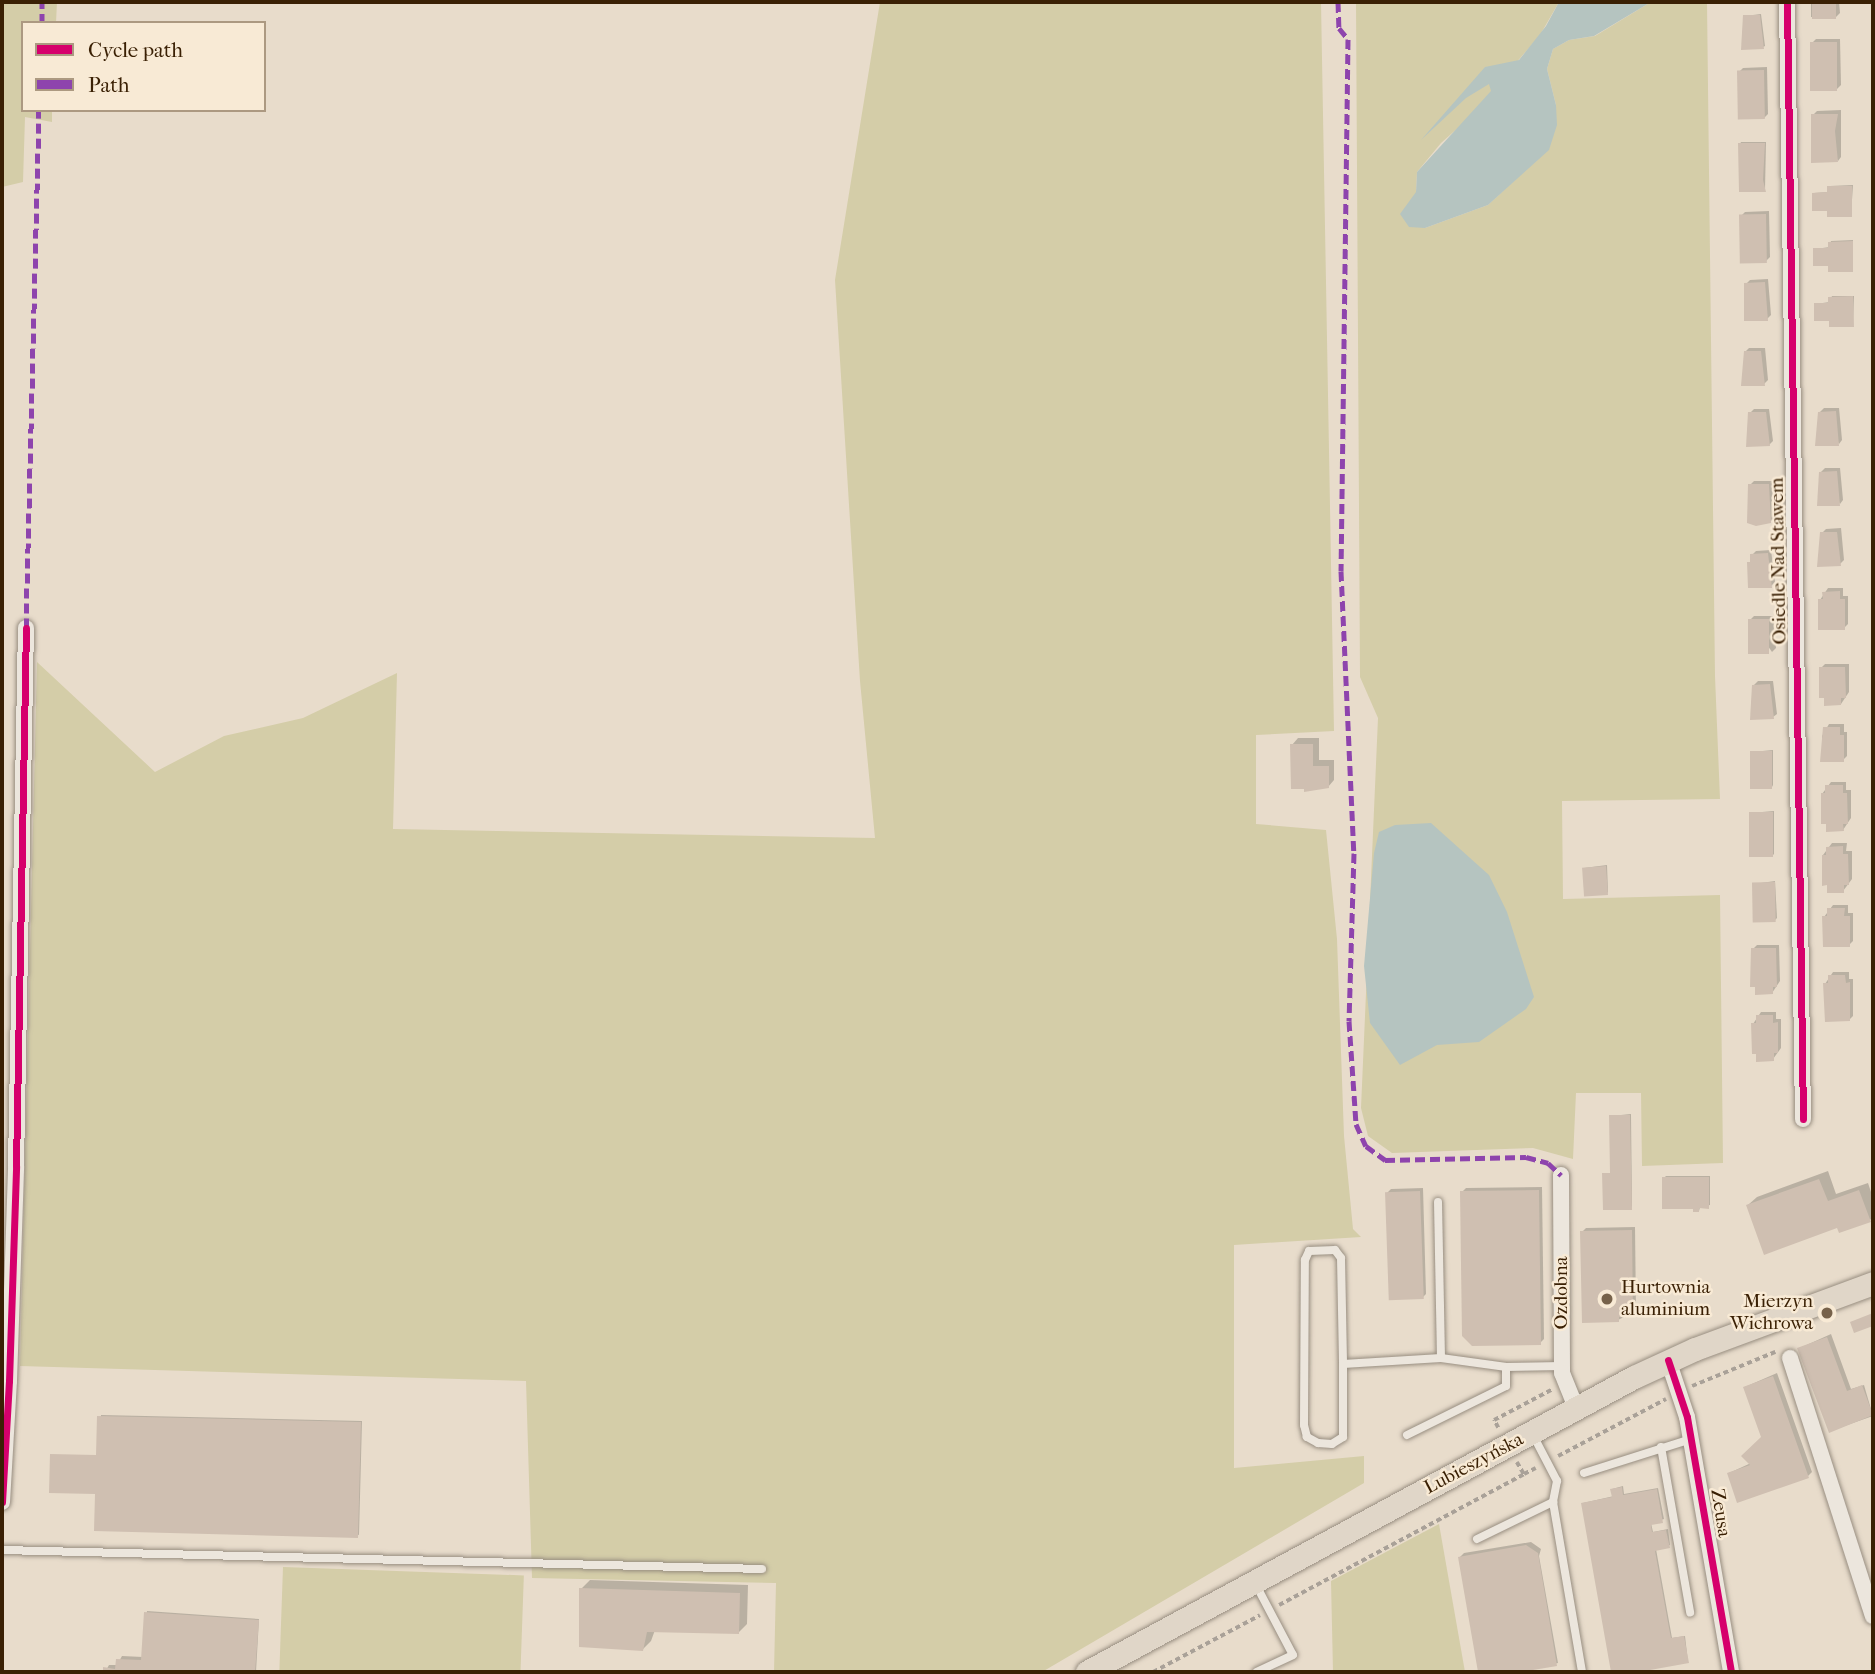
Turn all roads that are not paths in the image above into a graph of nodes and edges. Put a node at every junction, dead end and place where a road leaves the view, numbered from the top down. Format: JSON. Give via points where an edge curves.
{"nodes":[{"id":1,"x":1787,"y":2,"type":"edge"},
{"id":2,"x":26,"y":628,"type":"dead end"},
{"id":3,"x":1803,"y":1119,"type":"dead end"},
{"id":4,"x":9,"y":1165,"type":"edge"},
{"id":5,"x":1561,"y":1175,"type":"dead end"},
{"id":6,"x":1438,"y":1202,"type":"dead end"},
{"id":7,"x":1873,"y":1283,"type":"edge"},
{"id":8,"x":1784,"y":1354,"type":"road end"},
{"id":9,"x":1441,"y":1358,"type":"junction"},
{"id":10,"x":1668,"y":1360,"type":"junction"},
{"id":11,"x":1343,"y":1364,"type":"junction"},
{"id":12,"x":1562,"y":1366,"type":"junction"},
{"id":13,"x":1506,"y":1367,"type":"junction"},
{"id":14,"x":1576,"y":1408,"type":"junction"},
{"id":15,"x":1531,"y":1433,"type":"junction"},
{"id":16,"x":1407,"y":1436,"type":"dead end"},
{"id":17,"x":1691,"y":1439,"type":"junction"},
{"id":18,"x":1661,"y":1447,"type":"junction"},
{"id":19,"x":1584,"y":1473,"type":"dead end"},
{"id":20,"x":2,"y":1502,"type":"edge"},
{"id":21,"x":1553,"y":1502,"type":"junction"},
{"id":22,"x":1477,"y":1539,"type":"dead end"},
{"id":23,"x":2,"y":1550,"type":"edge"},
{"id":24,"x":762,"y":1569,"type":"dead end"},
{"id":25,"x":1255,"y":1583,"type":"junction"},
{"id":26,"x":1690,"y":1612,"type":"dead end"},
{"id":27,"x":1873,"y":1616,"type":"edge"},
{"id":28,"x":1102,"y":1669,"type":"edge"},
{"id":29,"x":1257,"y":1672,"type":"edge"},
{"id":30,"x":1582,"y":1672,"type":"edge"},
{"id":31,"x":1731,"y":1672,"type":"edge"}],
"edges":[{"from":1,"to":3,"type":"street","name":"Osiedle Nad Stawem"},
{"from":2,"to":4,"type":"street"},
{"from":4,"to":20,"type":"street","via":[[9,1381]]},
{"from":5,"to":12,"type":"street","name":"Ozdobna"},
{"from":6,"to":9,"type":"lane"},
{"from":7,"to":10,"type":"main road","name":"Lubieszyńska"},
{"from":8,"to":27,"type":"street"},
{"from":9,"to":11,"type":"lane"},
{"from":9,"to":13,"type":"lane"},
{"from":10,"to":14,"type":"main road","name":"Lubieszyńska"},
{"from":10,"to":17,"type":"street","name":"Zeusa","via":[[1681,1392]]},
{"from":11,"to":11,"type":"lane","via":[[1343,1437],[1332,1444],[1318,1443],[1307,1437],[1304,1425],[1304,1260],[1309,1251],[1335,1250],[1341,1258]]},
{"from":12,"to":13,"type":"lane"},
{"from":12,"to":14,"type":"street","name":"Ozdobna"},
{"from":13,"to":16,"type":"lane","via":[[1506,1386]]},
{"from":14,"to":15,"type":"main road","name":"Lubieszyńska"},
{"from":15,"to":21,"type":"lane","via":[[1557,1481]]},
{"from":15,"to":25,"type":"main road","name":"Lubieszyńska"},
{"from":17,"to":18,"type":"lane"},
{"from":17,"to":31,"type":"street","name":"Zeusa"},
{"from":18,"to":19,"type":"lane"},
{"from":18,"to":26,"type":"lane"},
{"from":21,"to":22,"type":"lane"},
{"from":21,"to":30,"type":"lane"},
{"from":23,"to":24,"type":"lane"},
{"from":25,"to":28,"type":"main road","name":"Lubieszyńska"},
{"from":25,"to":29,"type":"lane","via":[[1293,1655]]}]}
